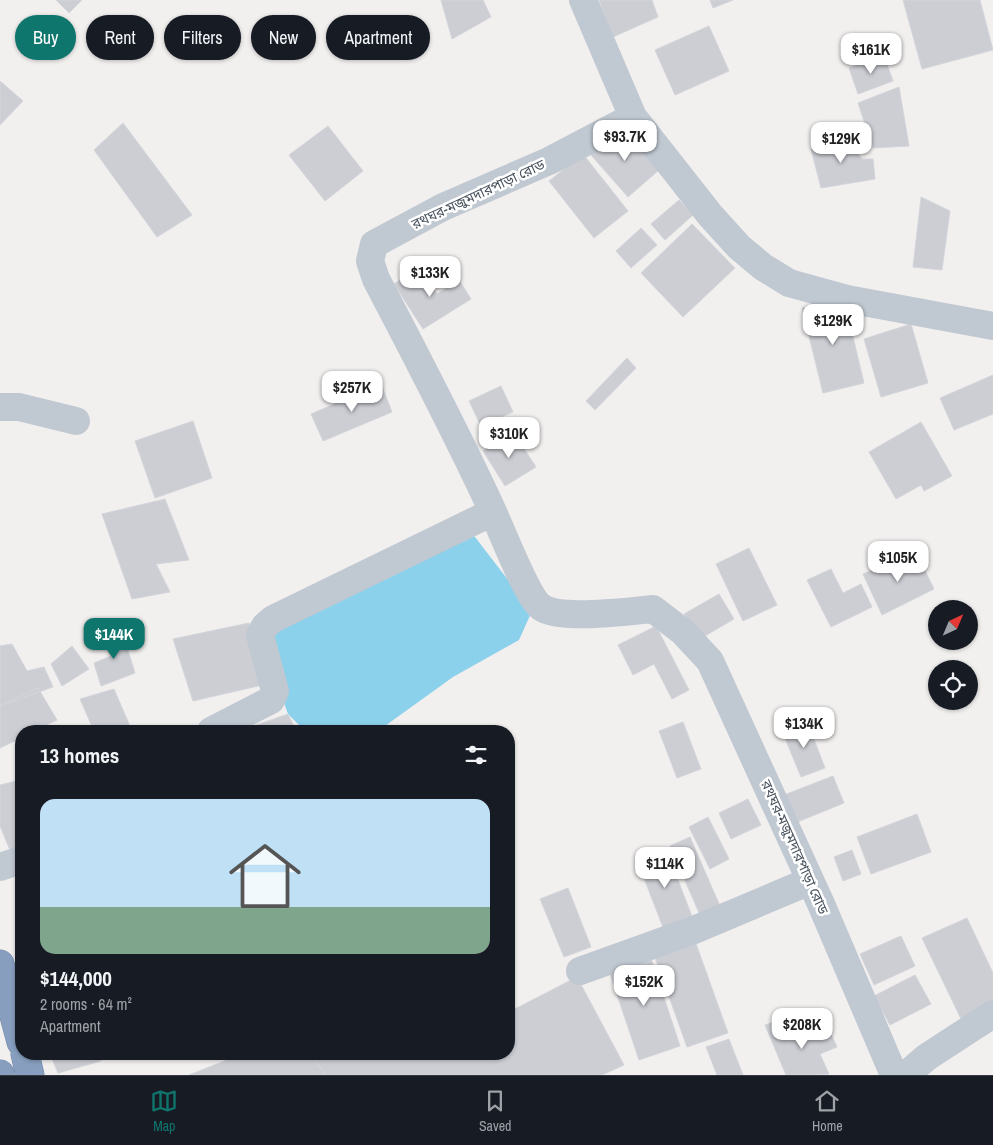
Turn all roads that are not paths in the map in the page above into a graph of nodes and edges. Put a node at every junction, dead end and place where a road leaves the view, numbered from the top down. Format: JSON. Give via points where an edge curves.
{"nodes":[{"id":1,"x":584,"y":0,"type":"edge"},
{"id":2,"x":633,"y":117,"type":"junction"},
{"id":3,"x":993,"y":326,"type":"edge"},
{"id":4,"x":0,"y":408,"type":"edge"},
{"id":5,"x":76,"y":422,"type":"dead end"},
{"id":6,"x":493,"y":512,"type":"junction"},
{"id":7,"x":223,"y":725,"type":"edge"},
{"id":8,"x":15,"y":862,"type":"edge"},
{"id":9,"x":0,"y":866,"type":"edge"},
{"id":10,"x":810,"y":881,"type":"junction"},
{"id":11,"x":0,"y":964,"type":"edge"},
{"id":12,"x":580,"y":971,"type":"dead end"},
{"id":13,"x":993,"y":1014,"type":"edge"},
{"id":14,"x":15,"y":1020,"type":"edge"},
{"id":15,"x":26,"y":1060,"type":"edge"},
{"id":16,"x":30,"y":1075,"type":"edge"},
{"id":17,"x":894,"y":1075,"type":"edge"},
{"id":18,"x":906,"y":1075,"type":"edge"}],
"edges":[{"from":1,"to":2,"type":"street"},
{"from":2,"to":3,"type":"street","via":[[677,176],[739,247],[789,283],[847,299]]},
{"from":2,"to":6,"type":"street","name":"রথঘর-মজুমদারপাড়া রোড","via":[[549,161],[443,206],[374,244],[370,261],[376,279]]},
{"from":4,"to":5,"type":"street","via":[[19,407]]},
{"from":6,"to":7,"type":"street","via":[[273,619],[260,635],[275,691],[271,700]]},
{"from":6,"to":10,"type":"street","name":"রথঘর-মজুমদারপাড়া রোড","via":[[521,576],[540,607],[556,613],[578,614],[653,609],[683,632],[710,661]]},
{"from":8,"to":9,"type":"street"},
{"from":10,"to":12,"type":"street","via":[[694,930]]},
{"from":10,"to":17,"type":"street","name":"রথঘর-মজুমদারপাড়া রোড"},
{"from":11,"to":14,"type":"highway"},
{"from":13,"to":18,"type":"street","via":[[927,1057]]},
{"from":15,"to":16,"type":"highway"}]}
